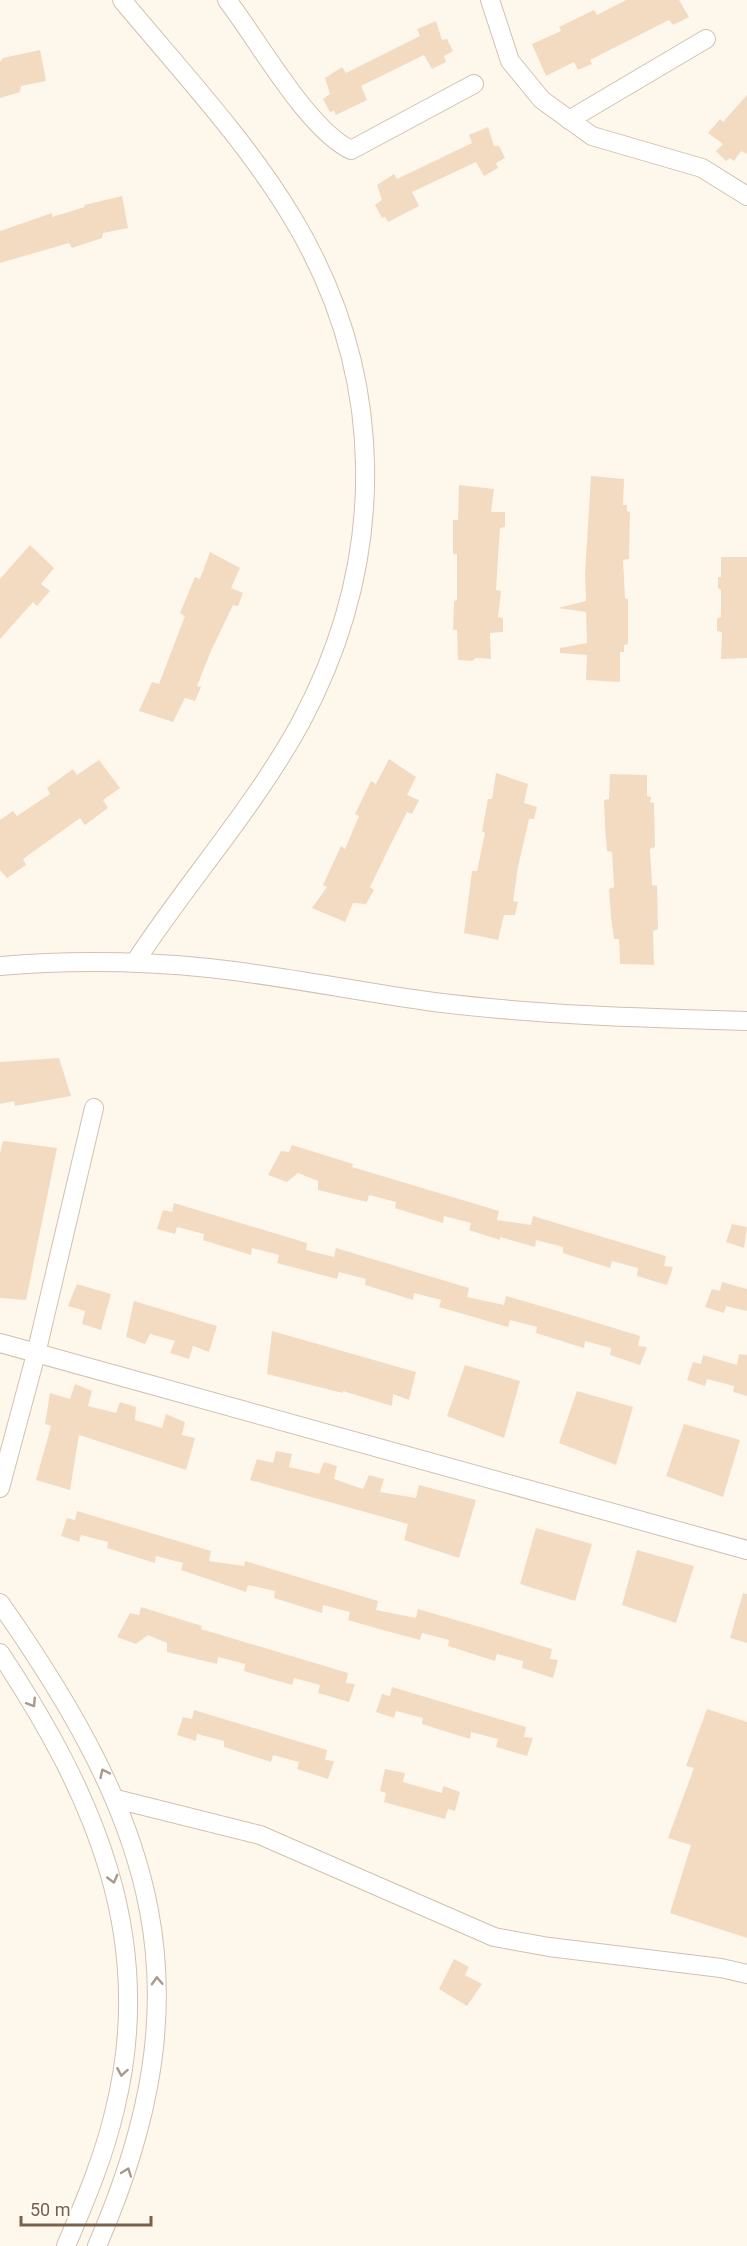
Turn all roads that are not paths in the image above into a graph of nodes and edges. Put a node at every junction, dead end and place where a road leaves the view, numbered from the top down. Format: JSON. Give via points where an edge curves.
{"nodes":[{"id":1,"x":122,"y":0,"type":"edge"},
{"id":2,"x":227,"y":0,"type":"edge"},
{"id":3,"x":490,"y":0,"type":"edge"},
{"id":4,"x":706,"y":39,"type":"dead end"},
{"id":5,"x":474,"y":84,"type":"dead end"},
{"id":6,"x":569,"y":120,"type":"junction"},
{"id":7,"x":744,"y":189,"type":"edge"},
{"id":8,"x":135,"y":962,"type":"junction"},
{"id":9,"x":0,"y":966,"type":"edge"},
{"id":10,"x":747,"y":1021,"type":"edge"},
{"id":11,"x":94,"y":1108,"type":"dead end"},
{"id":12,"x":0,"y":1344,"type":"edge"},
{"id":13,"x":36,"y":1353,"type":"junction"},
{"id":14,"x":0,"y":1488,"type":"edge"},
{"id":15,"x":747,"y":1550,"type":"edge"},
{"id":16,"x":0,"y":1603,"type":"edge"},
{"id":17,"x":0,"y":1653,"type":"edge"},
{"id":18,"x":116,"y":1799,"type":"junction"},
{"id":19,"x":747,"y":1974,"type":"edge"},
{"id":20,"x":66,"y":2246,"type":"edge"},
{"id":21,"x":97,"y":2246,"type":"edge"}],
"edges":[{"from":1,"to":8,"type":"street","via":[[239,143],[308,245],[340,321],[352,364],[361,406],[367,484],[352,593],[316,691],[267,778]]},
{"from":2,"to":5,"type":"street","via":[[290,89],[335,142],[351,150]]},
{"from":3,"to":6,"type":"street","via":[[510,61],[542,100]]},
{"from":4,"to":6,"type":"street"},
{"from":6,"to":7,"type":"street","via":[[592,136],[702,168]]},
{"from":8,"to":9,"type":"street"},
{"from":8,"to":10,"type":"street","via":[[267,975],[490,1008]]},
{"from":11,"to":13,"type":"street"},
{"from":12,"to":13,"type":"street"},
{"from":13,"to":14,"type":"street"},
{"from":13,"to":15,"type":"street"},
{"from":18,"to":16,"type":"street","one_way":true,"via":[[63,1698]]},
{"from":17,"to":20,"type":"street","one_way":true,"via":[[57,1745],[89,1810],[113,1878],[127,1950],[128,2026],[116,2109]]},
{"from":18,"to":19,"type":"street","via":[[260,1835],[494,1937]]},
{"from":21,"to":18,"type":"street","one_way":true,"via":[[143,2115],[157,2028],[157,1977],[149,1908],[141,1870]]}]}
